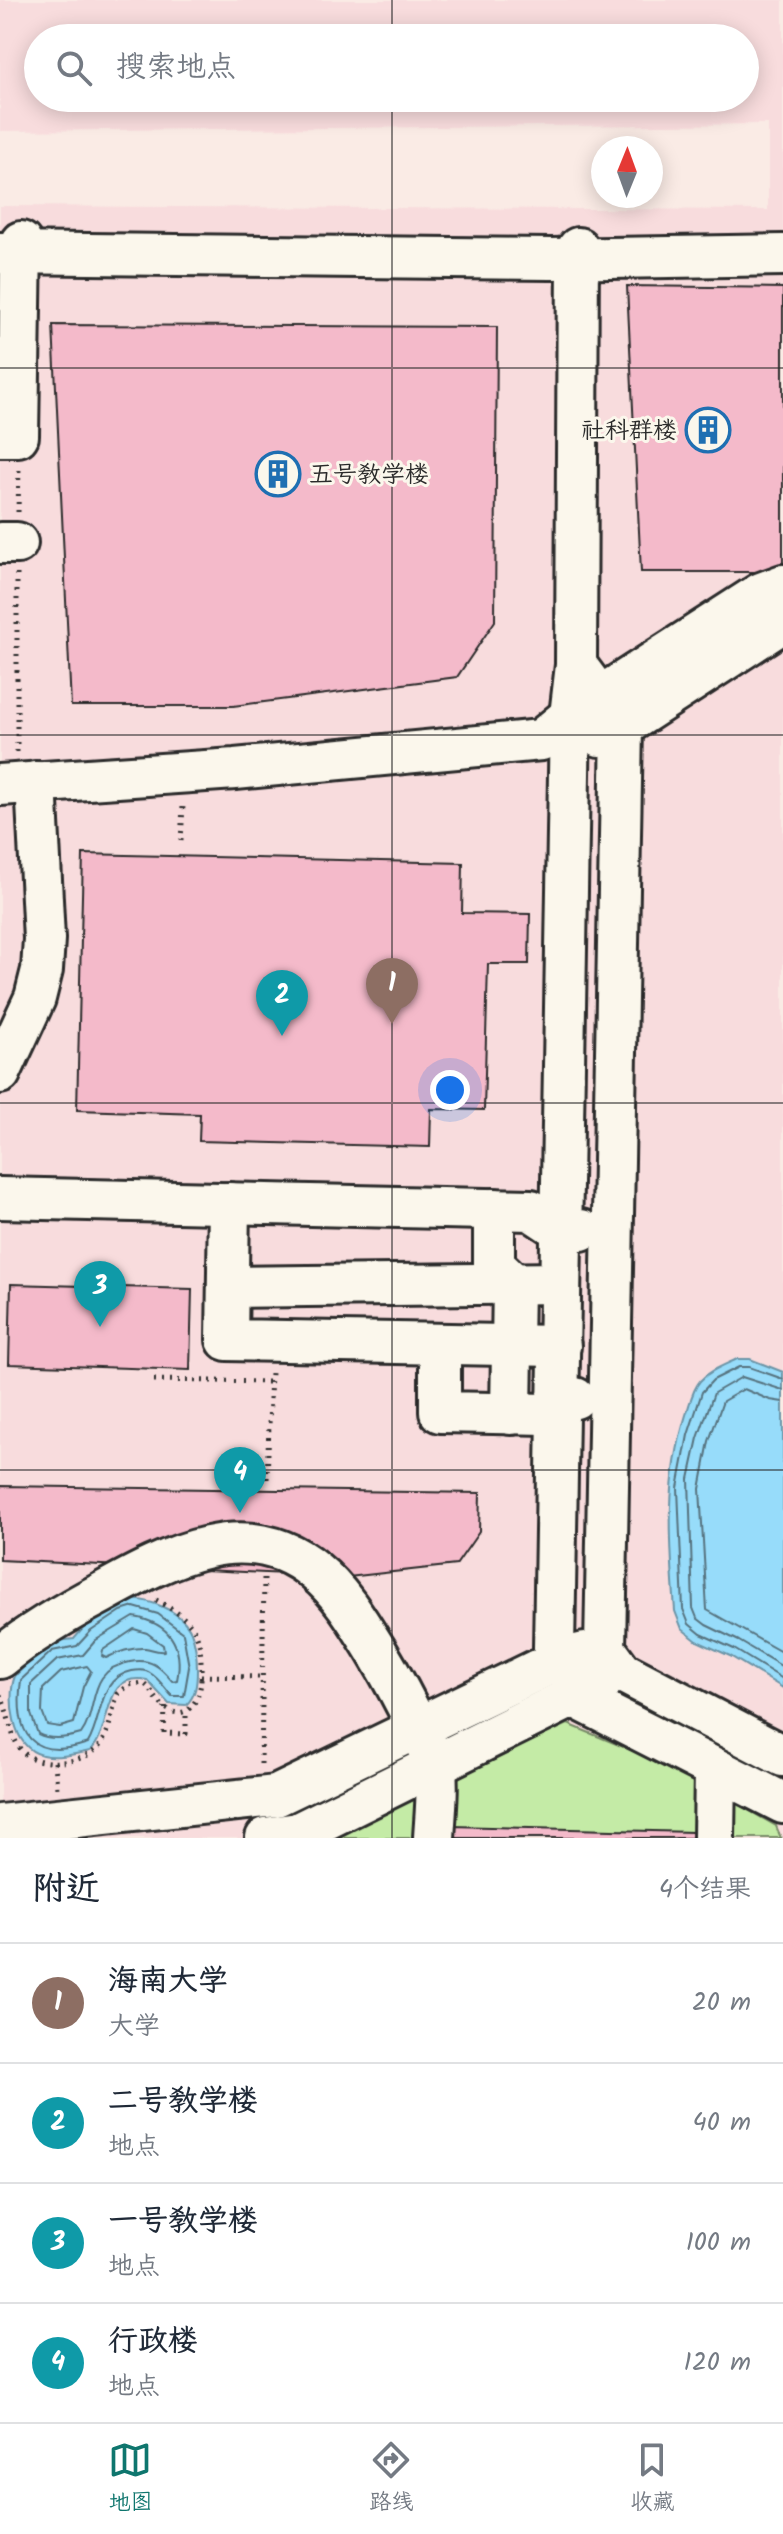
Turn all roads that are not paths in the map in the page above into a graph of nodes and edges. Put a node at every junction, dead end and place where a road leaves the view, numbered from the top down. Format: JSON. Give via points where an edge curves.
{"nodes":[{"id":1,"x":783,"y":244,"type":"edge"},
{"id":2,"x":11,"y":247,"type":"edge"},
{"id":3,"x":578,"y":253,"type":"junction"},
{"id":4,"x":783,"y":255,"type":"edge"},
{"id":5,"x":9,"y":436,"type":"edge"},
{"id":6,"x":783,"y":585,"type":"edge"},
{"id":7,"x":783,"y":622,"type":"edge"},
{"id":8,"x":590,"y":722,"type":"junction"},
{"id":9,"x":18,"y":789,"type":"edge"},
{"id":10,"x":0,"y":1073,"type":"edge"},
{"id":11,"x":0,"y":1198,"type":"edge"},
{"id":12,"x":229,"y":1203,"type":"junction"},
{"id":13,"x":494,"y":1209,"type":"junction"},
{"id":14,"x":561,"y":1230,"type":"junction"},
{"id":15,"x":613,"y":1230,"type":"junction"},
{"id":16,"x":513,"y":1283,"type":"junction"},
{"id":17,"x":560,"y":1283,"type":"junction"},
{"id":18,"x":228,"y":1287,"type":"junction"},
{"id":19,"x":440,"y":1344,"type":"junction"},
{"id":20,"x":512,"y":1346,"type":"junction"},
{"id":21,"x":560,"y":1346,"type":"junction"},
{"id":22,"x":559,"y":1398,"type":"junction"},
{"id":23,"x":609,"y":1399,"type":"junction"},
{"id":24,"x":511,"y":1414,"type":"junction"},
{"id":25,"x":0,"y":1658,"type":"edge"},
{"id":26,"x":560,"y":1659,"type":"junction"},
{"id":27,"x":614,"y":1660,"type":"junction"},
{"id":28,"x":580,"y":1694,"type":"junction"},
{"id":29,"x":418,"y":1728,"type":"junction"},
{"id":30,"x":783,"y":1756,"type":"edge"},
{"id":31,"x":436,"y":1766,"type":"junction"},
{"id":32,"x":715,"y":1769,"type":"junction"},
{"id":33,"x":783,"y":1803,"type":"edge"},
{"id":34,"x":0,"y":1825,"type":"edge"},
{"id":35,"x":266,"y":1838,"type":"edge"},
{"id":36,"x":434,"y":1838,"type":"edge"},
{"id":37,"x":714,"y":1838,"type":"edge"}],
"edges":[{"from":1,"to":3,"type":"street"},
{"from":2,"to":3,"type":"street"},
{"from":2,"to":5,"type":"street"},
{"from":3,"to":4,"type":"street"},
{"from":3,"to":8,"type":"street","via":[[576,665]]},
{"from":6,"to":8,"type":"street","via":[[761,593]]},
{"from":7,"to":8,"type":"street"},
{"from":8,"to":9,"type":"street","via":[[237,780]]},
{"from":8,"to":14,"type":"street"},
{"from":8,"to":15,"type":"street"},
{"from":9,"to":10,"type":"street","via":[[44,939],[35,998]]},
{"from":11,"to":12,"type":"street"},
{"from":12,"to":13,"type":"street"},
{"from":12,"to":18,"type":"street"},
{"from":13,"to":14,"type":"street","via":[[531,1210]]},
{"from":13,"to":16,"type":"street","via":[[494,1265]]},
{"from":14,"to":15,"type":"street"},
{"from":14,"to":17,"type":"street"},
{"from":15,"to":23,"type":"street"},
{"from":16,"to":17,"type":"street"},
{"from":16,"to":18,"type":"street"},
{"from":16,"to":20,"type":"street"},
{"from":17,"to":21,"type":"street"},
{"from":18,"to":19,"type":"street","via":[[227,1340]]},
{"from":19,"to":20,"type":"street"},
{"from":19,"to":24,"type":"street","via":[[440,1412]]},
{"from":20,"to":21,"type":"street"},
{"from":20,"to":24,"type":"street"},
{"from":21,"to":22,"type":"street"},
{"from":22,"to":23,"type":"street"},
{"from":22,"to":24,"type":"street","via":[[547,1414]]},
{"from":22,"to":26,"type":"street","via":[[554,1648]]},
{"from":23,"to":27,"type":"street"},
{"from":25,"to":29,"type":"street","via":[[113,1586],[189,1550],[243,1543],[295,1557],[333,1587],[367,1635]]},
{"from":26,"to":27,"type":"street"},
{"from":26,"to":28,"type":"street"},
{"from":26,"to":29,"type":"street"},
{"from":27,"to":28,"type":"street"},
{"from":27,"to":30,"type":"street"},
{"from":28,"to":31,"type":"street"},
{"from":28,"to":32,"type":"street","via":[[584,1702]]},
{"from":29,"to":31,"type":"street"},
{"from":29,"to":34,"type":"street","via":[[276,1796]]},
{"from":31,"to":35,"type":"street","via":[[298,1833]]},
{"from":31,"to":36,"type":"street"},
{"from":32,"to":33,"type":"street"},
{"from":32,"to":37,"type":"street"}]}
